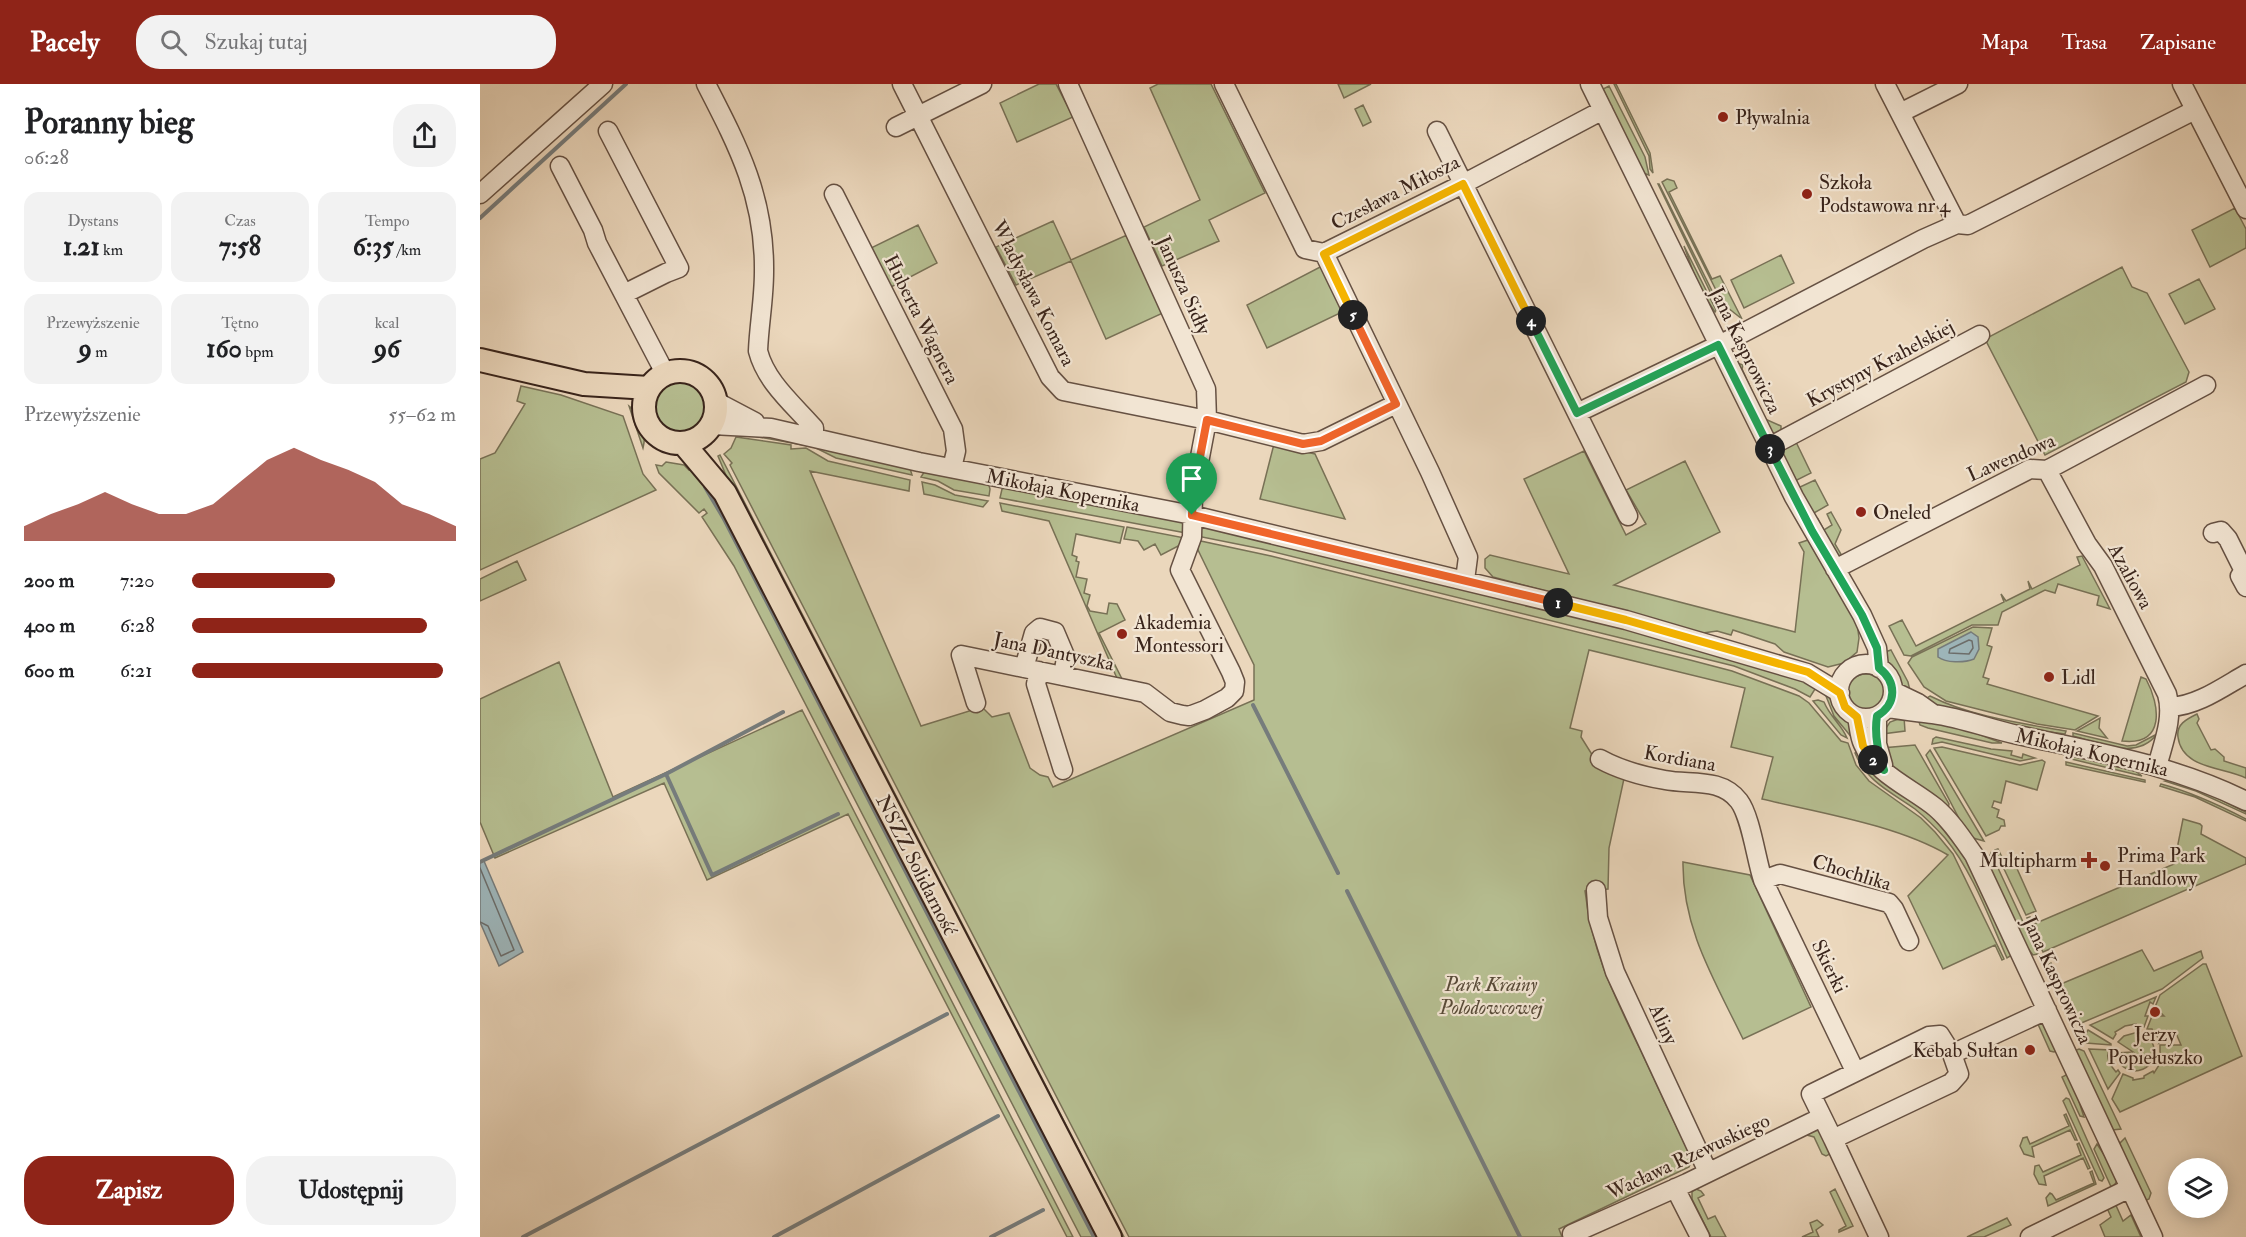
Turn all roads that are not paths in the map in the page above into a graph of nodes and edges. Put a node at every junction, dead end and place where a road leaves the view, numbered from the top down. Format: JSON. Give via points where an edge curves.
{"nodes":[{"id":1,"x":603,"y":84,"type":"edge"},
{"id":2,"x":706,"y":84,"type":"edge"},
{"id":3,"x":902,"y":84,"type":"edge"},
{"id":4,"x":982,"y":84,"type":"edge"},
{"id":5,"x":1068,"y":84,"type":"edge"},
{"id":6,"x":1224,"y":84,"type":"edge"},
{"id":7,"x":1590,"y":84,"type":"edge"},
{"id":8,"x":1885,"y":84,"type":"edge"},
{"id":9,"x":1958,"y":84,"type":"edge"},
{"id":10,"x":2182,"y":84,"type":"edge"},
{"id":11,"x":1603,"y":110,"type":"junction"},
{"id":12,"x":2195,"y":110,"type":"junction"},
{"id":13,"x":1900,"y":113,"type":"junction"},
{"id":14,"x":919,"y":116,"type":"junction"},
{"id":15,"x":897,"y":128,"type":"dead end"},
{"id":16,"x":608,"y":131,"type":"dead end"},
{"id":17,"x":1437,"y":131,"type":"dead end"},
{"id":18,"x":560,"y":166,"type":"dead end"},
{"id":19,"x":1463,"y":184,"type":"junction"},
{"id":20,"x":480,"y":194,"type":"edge"},
{"id":21,"x":834,"y":194,"type":"dead end"},
{"id":22,"x":2245,"y":204,"type":"edge"},
{"id":23,"x":1957,"y":224,"type":"junction"},
{"id":24,"x":1324,"y":254,"type":"junction"},
{"id":25,"x":624,"y":294,"type":"junction"},
{"id":26,"x":1980,"y":334,"type":"dead end"},
{"id":27,"x":1718,"y":345,"type":"junction"},
{"id":28,"x":480,"y":360,"type":"edge"},
{"id":29,"x":2206,"y":385,"type":"dead end"},
{"id":30,"x":653,"y":390,"type":"junction"},
{"id":31,"x":717,"y":402,"type":"junction"},
{"id":32,"x":1396,"y":404,"type":"junction"},
{"id":33,"x":1577,"y":413,"type":"junction"},
{"id":34,"x":1207,"y":420,"type":"junction"},
{"id":35,"x":771,"y":428,"type":"junction"},
{"id":36,"x":709,"y":429,"type":"junction"},
{"id":37,"x":814,"y":437,"type":"junction"},
{"id":38,"x":683,"y":443,"type":"junction"},
{"id":39,"x":1769,"y":447,"type":"junction"},
{"id":40,"x":952,"y":468,"type":"junction"},
{"id":41,"x":2047,"y":470,"type":"junction"},
{"id":42,"x":725,"y":493,"type":"junction"},
{"id":43,"x":1192,"y":515,"type":"junction"},
{"id":44,"x":1628,"y":516,"type":"dead end"},
{"id":45,"x":2213,"y":533,"type":"dead end"},
{"id":46,"x":1835,"y":569,"type":"junction"},
{"id":47,"x":2245,"y":576,"type":"edge"},
{"id":48,"x":1465,"y":580,"type":"junction"},
{"id":49,"x":1871,"y":666,"type":"junction"},
{"id":50,"x":1031,"y":669,"type":"junction"},
{"id":51,"x":2246,"y":674,"type":"edge"},
{"id":52,"x":1063,"y":676,"type":"junction"},
{"id":53,"x":1842,"y":684,"type":"junction"},
{"id":54,"x":976,"y":703,"type":"dead end"},
{"id":55,"x":1886,"y":705,"type":"junction"},
{"id":56,"x":2170,"y":707,"type":"junction"},
{"id":57,"x":1857,"y":717,"type":"junction"},
{"id":58,"x":1599,"y":759,"type":"dead end"},
{"id":59,"x":2157,"y":767,"type":"junction"},
{"id":60,"x":1063,"y":770,"type":"dead end"},
{"id":61,"x":1884,"y":770,"type":"junction"},
{"id":62,"x":2246,"y":801,"type":"edge"},
{"id":63,"x":1763,"y":880,"type":"junction"},
{"id":64,"x":1596,"y":890,"type":"dead end"},
{"id":65,"x":1909,"y":941,"type":"dead end"},
{"id":66,"x":2047,"y":1010,"type":"junction"},
{"id":67,"x":1952,"y":1054,"type":"junction"},
{"id":68,"x":1855,"y":1071,"type":"junction"},
{"id":69,"x":1822,"y":1117,"type":"junction"},
{"id":70,"x":1833,"y":1139,"type":"junction"},
{"id":71,"x":1708,"y":1172,"type":"junction"},
{"id":72,"x":1675,"y":1188,"type":"junction"},
{"id":73,"x":2130,"y":1188,"type":"junction"},
{"id":74,"x":1573,"y":1236,"type":"edge"},
{"id":75,"x":1110,"y":1237,"type":"edge"},
{"id":76,"x":1700,"y":1237,"type":"edge"},
{"id":77,"x":1879,"y":1237,"type":"edge"},
{"id":78,"x":2030,"y":1237,"type":"edge"},
{"id":79,"x":2153,"y":1237,"type":"edge"}],
"edges":[{"from":1,"to":20,"type":"street"},
{"from":2,"to":37,"type":"street","via":[[739,149],[755,193],[763,243],[758,351],[761,363],[814,428]]},
{"from":3,"to":14,"type":"street","name":"Władysława Komara"},
{"from":4,"to":14,"type":"street"},
{"from":5,"to":34,"type":"street","name":"Janusza Sidły","via":[[1206,389]]},
{"from":6,"to":24,"type":"street","name":"Czesława Miłosza","via":[[1305,249]]},
{"from":7,"to":11,"type":"street","name":"Jana Kasprowicza"},
{"from":8,"to":13,"type":"street"},
{"from":9,"to":13,"type":"street"},
{"from":10,"to":12,"type":"street"},
{"from":11,"to":19,"type":"street","name":"Czesława Miłosza"},
{"from":11,"to":27,"type":"street","name":"Jana Kasprowicza"},
{"from":12,"to":22,"type":"street"},
{"from":12,"to":23,"type":"street","via":[[1968,225]]},
{"from":13,"to":23,"type":"street"},
{"from":14,"to":15,"type":"street"},
{"from":14,"to":34,"type":"street","name":"Władysława Komara","via":[[1055,383],[1071,393]]},
{"from":16,"to":25,"type":"street","via":[[680,268]]},
{"from":17,"to":19,"type":"street"},
{"from":18,"to":25,"type":"street","via":[[593,230],[592,246]]},
{"from":19,"to":24,"type":"street","name":"Czesława Miłosza"},
{"from":19,"to":33,"type":"street"},
{"from":21,"to":40,"type":"street","name":"Huberta Wagnera","via":[[953,429],[956,451]]},
{"from":23,"to":27,"type":"street"},
{"from":24,"to":32,"type":"street"},
{"from":25,"to":30,"type":"street"},
{"from":26,"to":39,"type":"street","name":"Krystyny Krahelskiej"},
{"from":27,"to":33,"type":"street"},
{"from":27,"to":39,"type":"street","name":"Jana Kasprowicza"},
{"from":28,"to":30,"type":"main road","name":"Mikołaja Kopernika","via":[[584,384]]},
{"from":29,"to":41,"type":"street","name":"Lawendowa"},
{"from":30,"to":31,"type":"main road","name":"Mikołaja Kopernika","via":[[677,370],[688,371],[708,382]]},
{"from":30,"to":38,"type":"main road","via":[[646,420],[658,436]]},
{"from":31,"to":35,"type":"street","name":"Mikołaja Kopernika"},
{"from":31,"to":36,"type":"main road"},
{"from":32,"to":34,"type":"street","name":"Władysława Komara","via":[[1311,444]]},
{"from":32,"to":48,"type":"street","via":[[1468,557]]},
{"from":33,"to":44,"type":"street"},
{"from":34,"to":43,"type":"street","name":"Janusza Sidły"},
{"from":35,"to":36,"type":"street","name":"Mikołaja Kopernika"},
{"from":35,"to":37,"type":"street","name":"Mikołaja Kopernika"},
{"from":36,"to":38,"type":"main road","name":"Mikołaja Kopernika"},
{"from":36,"to":42,"type":"main road","name":"NSZZ Solidarność"},
{"from":37,"to":40,"type":"street","name":"Mikołaja Kopernika"},
{"from":38,"to":42,"type":"main road","name":"NSZZ Solidarność"},
{"from":39,"to":46,"type":"street","name":"Jana Kasprowicza"},
{"from":40,"to":43,"type":"street","name":"Mikołaja Kopernika"},
{"from":41,"to":46,"type":"street","name":"Lawendowa","via":[[2030,469]]},
{"from":41,"to":56,"type":"street","name":"Azaliowa","via":[[2103,566],[2164,685]]},
{"from":42,"to":75,"type":"main road","name":"NSZZ Solidarność"},
{"from":43,"to":48,"type":"street","name":"Mikołaja Kopernika"},
{"from":43,"to":52,"type":"street","name":"Jana Dantyszka","via":[[1191,537],[1180,570],[1232,672],[1234,691],[1189,716],[1170,712],[1145,693]]},
{"from":45,"to":47,"type":"street","via":[[2225,533]]},
{"from":46,"to":49,"type":"street","name":"Jana Kasprowicza","via":[[1870,632]]},
{"from":48,"to":53,"type":"street","name":"Mikołaja Kopernika","via":[[1626,620],[1808,672],[1826,672]]},
{"from":49,"to":53,"type":"street","via":[[1850,670]]},
{"from":49,"to":55,"type":"street","via":[[1886,673],[1891,681]]},
{"from":50,"to":52,"type":"street","name":"Jana Dantyszka"},
{"from":50,"to":52,"type":"street","via":[[1034,633],[1040,628],[1055,632],[1066,658]]},
{"from":50,"to":54,"type":"street","name":"Jana Dantyszka","via":[[961,655]]},
{"from":50,"to":60,"type":"street"},
{"from":51,"to":56,"type":"street","via":[[2198,700]]},
{"from":53,"to":57,"type":"street","via":[[1845,707]]},
{"from":55,"to":57,"type":"street","via":[[1867,718]]},
{"from":55,"to":59,"type":"street","name":"Mikołaja Kopernika"},
{"from":55,"to":61,"type":"street","via":[[1877,744]]},
{"from":56,"to":59,"type":"street"},
{"from":57,"to":61,"type":"street","name":"Jana Kasprowicza","via":[[1863,746]]},
{"from":58,"to":63,"type":"street","name":"Kordiana","via":[[1638,774],[1668,781],[1715,784],[1727,790],[1738,799],[1746,814]]},
{"from":59,"to":62,"type":"street","name":"Mikołaja Kopernika","via":[[2210,783]]},
{"from":61,"to":66,"type":"street","name":"Jana Kasprowicza","via":[[1937,809],[1963,840]]},
{"from":63,"to":65,"type":"street","name":"Chochlika","via":[[1780,874],[1888,903]]},
{"from":63,"to":68,"type":"street","name":"Skierki"},
{"from":64,"to":71,"type":"street","name":"Aliny","via":[[1598,918],[1615,972]]},
{"from":66,"to":67,"type":"street"},
{"from":66,"to":73,"type":"street","name":"Jana Kasprowicza"},
{"from":67,"to":68,"type":"street","via":[[1940,1035],[1929,1036]]},
{"from":67,"to":70,"type":"street","via":[[1959,1074],[1951,1083]]},
{"from":68,"to":69,"type":"street","via":[[1811,1094]]},
{"from":69,"to":70,"type":"street"},
{"from":69,"to":71,"type":"street","name":"Wacława Rzewuskiego"},
{"from":70,"to":77,"type":"street"},
{"from":71,"to":72,"type":"street","name":"Wacława Rzewuskiego"},
{"from":72,"to":74,"type":"street","name":"Wacława Rzewuskiego"},
{"from":72,"to":76,"type":"street"},
{"from":73,"to":78,"type":"street"},
{"from":73,"to":79,"type":"street","name":"Jana Kasprowicza"}]}
